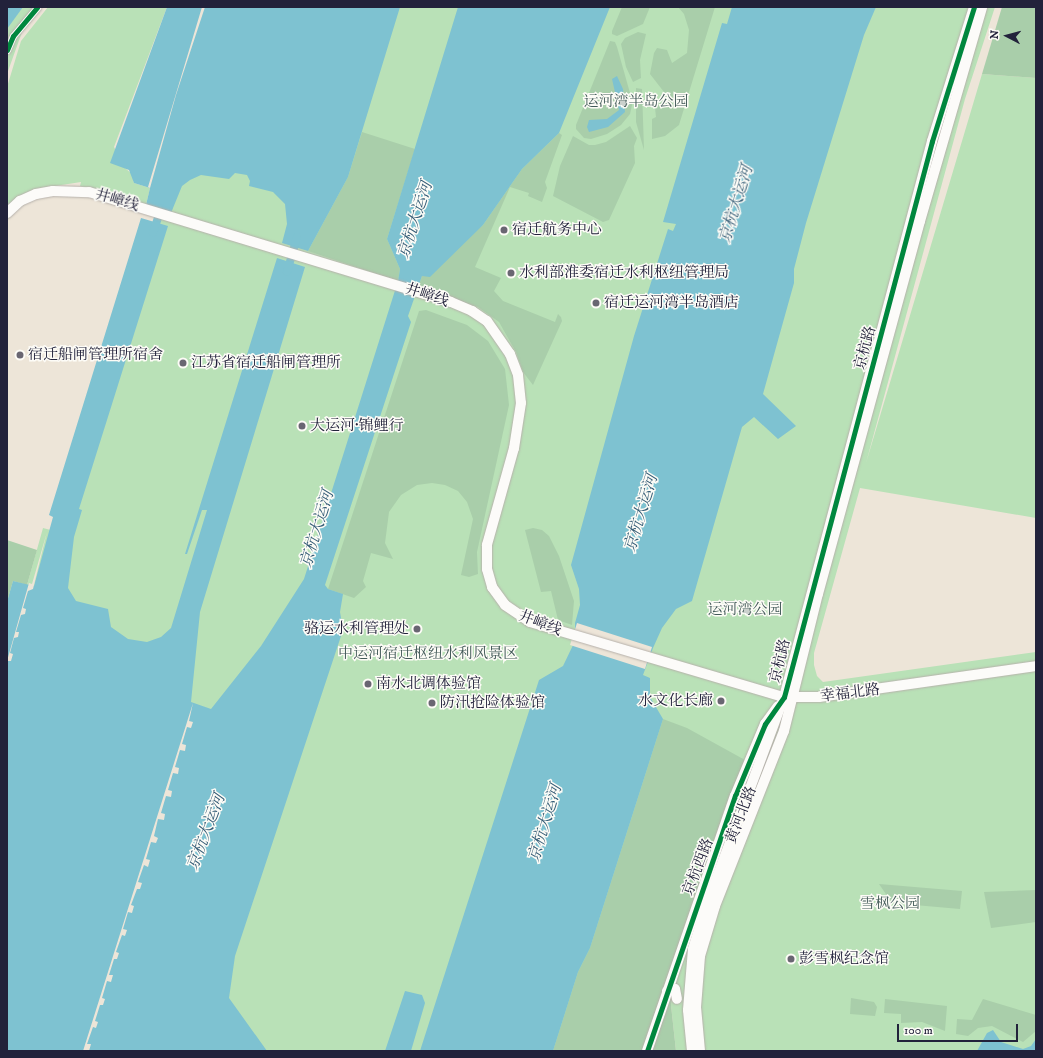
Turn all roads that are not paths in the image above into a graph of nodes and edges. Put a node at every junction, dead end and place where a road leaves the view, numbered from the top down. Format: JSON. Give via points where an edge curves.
{"nodes":[{"id":1,"x":37,"y":7,"type":"edge"},
{"id":2,"x":974,"y":7,"type":"edge"},
{"id":3,"x":982,"y":7,"type":"edge"},
{"id":4,"x":7,"y":50,"type":"edge"},
{"id":5,"x":7,"y":214,"type":"edge"},
{"id":6,"x":668,"y":662,"type":"joint"},
{"id":7,"x":1036,"y":666,"type":"edge"},
{"id":8,"x":788,"y":697,"type":"junction"},
{"id":9,"x":667,"y":991,"type":"junction"},
{"id":10,"x":677,"y":999,"type":"dead end"},
{"id":11,"x":647,"y":1051,"type":"edge"},
{"id":12,"x":692,"y":1051,"type":"edge"},
{"id":13,"x":700,"y":1051,"type":"edge"}],
"edges":[{"from":1,"to":4,"type":"street","via":[[13,36]]},
{"from":2,"to":8,"type":"main road","name":"京杭路","via":[[932,141]]},
{"from":3,"to":8,"type":"main road","name":"京杭路"},
{"from":5,"to":6,"type":"main road","name":"井嶂线","via":[[20,201],[36,194],[53,191],[89,192],[386,282],[472,311],[487,321],[510,354],[518,375],[521,414],[487,545],[489,578],[498,597],[515,614],[530,622]]},
{"from":6,"to":8,"type":"main road","name":"幸福北路"},
{"from":7,"to":8,"type":"main road","name":"幸福北路","via":[[826,696]]},
{"from":8,"to":9,"type":"main road","name":"京杭西路","via":[[765,724],[735,796]]},
{"from":8,"to":12,"type":"main road","name":"黄河北路","via":[[707,904],[693,949],[688,1010]]},
{"from":8,"to":13,"type":"main road","name":"黄河北路","via":[[784,731],[716,906],[700,956],[696,1007]]},
{"from":9,"to":10,"type":"main road","via":[[675,989]]},
{"from":9,"to":11,"type":"main road","name":"京杭西路"}]}
